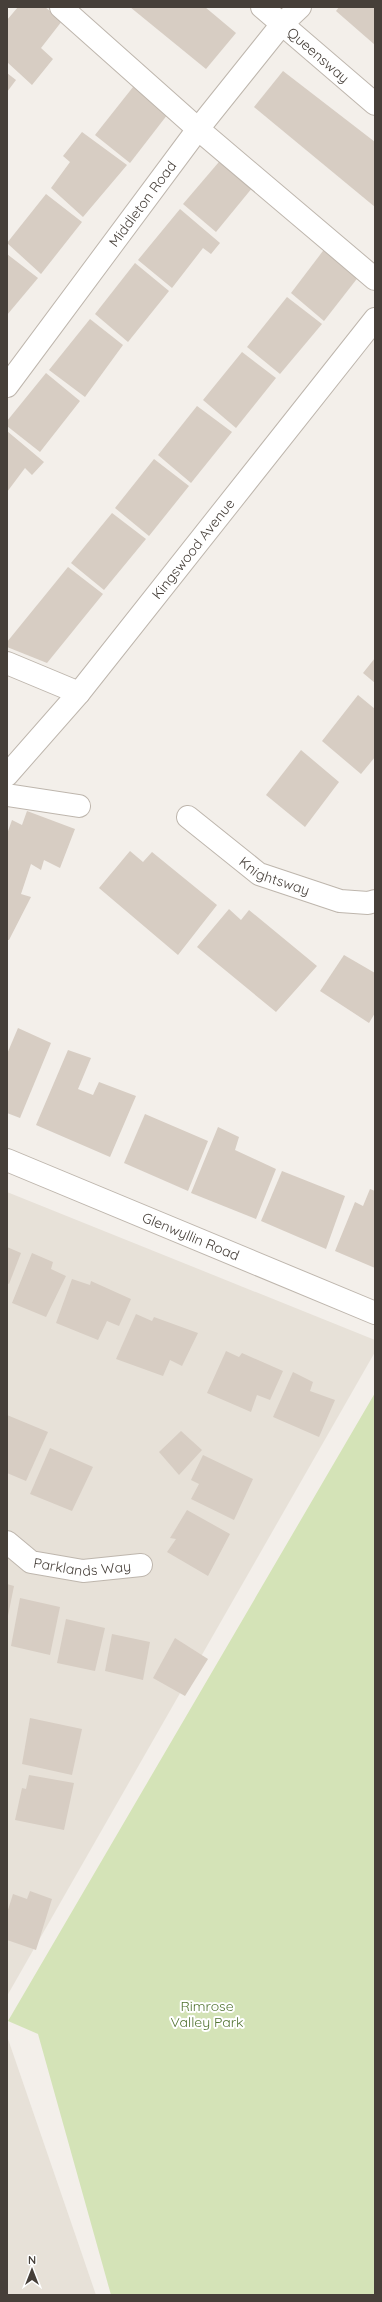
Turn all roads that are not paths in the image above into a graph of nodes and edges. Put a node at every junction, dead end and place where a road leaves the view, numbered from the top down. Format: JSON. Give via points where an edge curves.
{"nodes":[{"id":1,"x":61,"y":7,"type":"edge"},
{"id":2,"x":262,"y":7,"type":"edge"},
{"id":3,"x":300,"y":7,"type":"edge"},
{"id":4,"x":282,"y":24,"type":"junction"},
{"id":5,"x":375,"y":104,"type":"edge"},
{"id":6,"x":198,"y":129,"type":"junction"},
{"id":7,"x":375,"y":279,"type":"edge"},
{"id":8,"x":375,"y":319,"type":"edge"},
{"id":9,"x":7,"y":386,"type":"edge"},
{"id":10,"x":7,"y":663,"type":"edge"},
{"id":11,"x":80,"y":692,"type":"junction"},
{"id":12,"x":7,"y":775,"type":"edge"},
{"id":13,"x":7,"y":795,"type":"edge"},
{"id":14,"x":79,"y":806,"type":"dead end"},
{"id":15,"x":188,"y":817,"type":"dead end"},
{"id":16,"x":375,"y":901,"type":"edge"},
{"id":17,"x":7,"y":1160,"type":"edge"},
{"id":18,"x":375,"y":1313,"type":"edge"},
{"id":19,"x":7,"y":1542,"type":"edge"},
{"id":20,"x":141,"y":1565,"type":"dead end"}],
"edges":[{"from":1,"to":6,"type":"street"},
{"from":2,"to":4,"type":"street","name":"Queensway"},
{"from":3,"to":4,"type":"street","name":"Middleton Road"},
{"from":4,"to":5,"type":"street","name":"Queensway"},
{"from":4,"to":6,"type":"street","name":"Middleton Road"},
{"from":6,"to":7,"type":"street"},
{"from":6,"to":9,"type":"street","name":"Middleton Road"},
{"from":8,"to":11,"type":"street","name":"Kingswood Avenue"},
{"from":10,"to":11,"type":"street"},
{"from":11,"to":12,"type":"street","name":"Kingswood Avenue"},
{"from":13,"to":14,"type":"street"},
{"from":15,"to":16,"type":"street","name":"Knightsway","via":[[259,874],[340,901]]},
{"from":17,"to":18,"type":"street","name":"Glenwyllin Road"},
{"from":19,"to":20,"type":"street","name":"Parklands Way","via":[[31,1562],[83,1571]]}]}
